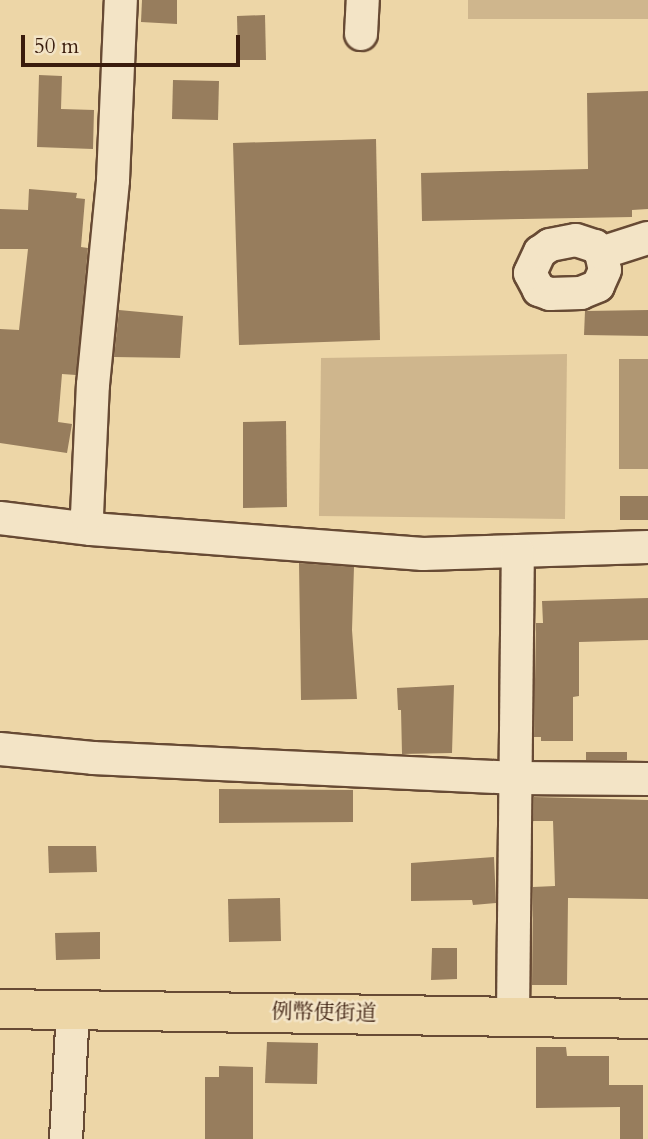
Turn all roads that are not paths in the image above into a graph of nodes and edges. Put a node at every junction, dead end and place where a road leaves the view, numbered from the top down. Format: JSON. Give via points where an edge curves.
{"nodes":[{"id":1,"x":121,"y":0,"type":"edge"},
{"id":2,"x":363,"y":0,"type":"edge"},
{"id":3,"x":361,"y":34,"type":"dead end"},
{"id":4,"x":648,"y":238,"type":"edge"},
{"id":5,"x":601,"y":253,"type":"dead end"},
{"id":6,"x":0,"y":518,"type":"edge"},
{"id":7,"x":90,"y":529,"type":"junction"},
{"id":8,"x":648,"y":547,"type":"edge"},
{"id":9,"x":518,"y":551,"type":"junction"},
{"id":10,"x":0,"y":749,"type":"edge"},
{"id":11,"x":516,"y":778,"type":"junction"},
{"id":12,"x":648,"y":779,"type":"edge"},
{"id":13,"x":0,"y":1009,"type":"edge"},
{"id":14,"x":73,"y":1010,"type":"junction"},
{"id":15,"x":513,"y":1016,"type":"junction"},
{"id":16,"x":648,"y":1019,"type":"edge"},
{"id":17,"x":66,"y":1139,"type":"edge"}],
"edges":[{"from":1,"to":7,"type":"street","via":[[113,180],[93,385]]},
{"from":2,"to":3,"type":"street"},
{"from":4,"to":5,"type":"street"},
{"from":6,"to":7,"type":"street"},
{"from":7,"to":9,"type":"street","via":[[423,554]]},
{"from":8,"to":9,"type":"street"},
{"from":9,"to":11,"type":"street"},
{"from":10,"to":11,"type":"street","via":[[93,758]]},
{"from":11,"to":12,"type":"street"},
{"from":11,"to":15,"type":"street"},
{"from":13,"to":14,"type":"main road","name":"例幣使街道"},
{"from":14,"to":15,"type":"main road","name":"例幣使街道"},
{"from":14,"to":17,"type":"street"},
{"from":15,"to":16,"type":"main road","name":"例幣使街道"}]}
